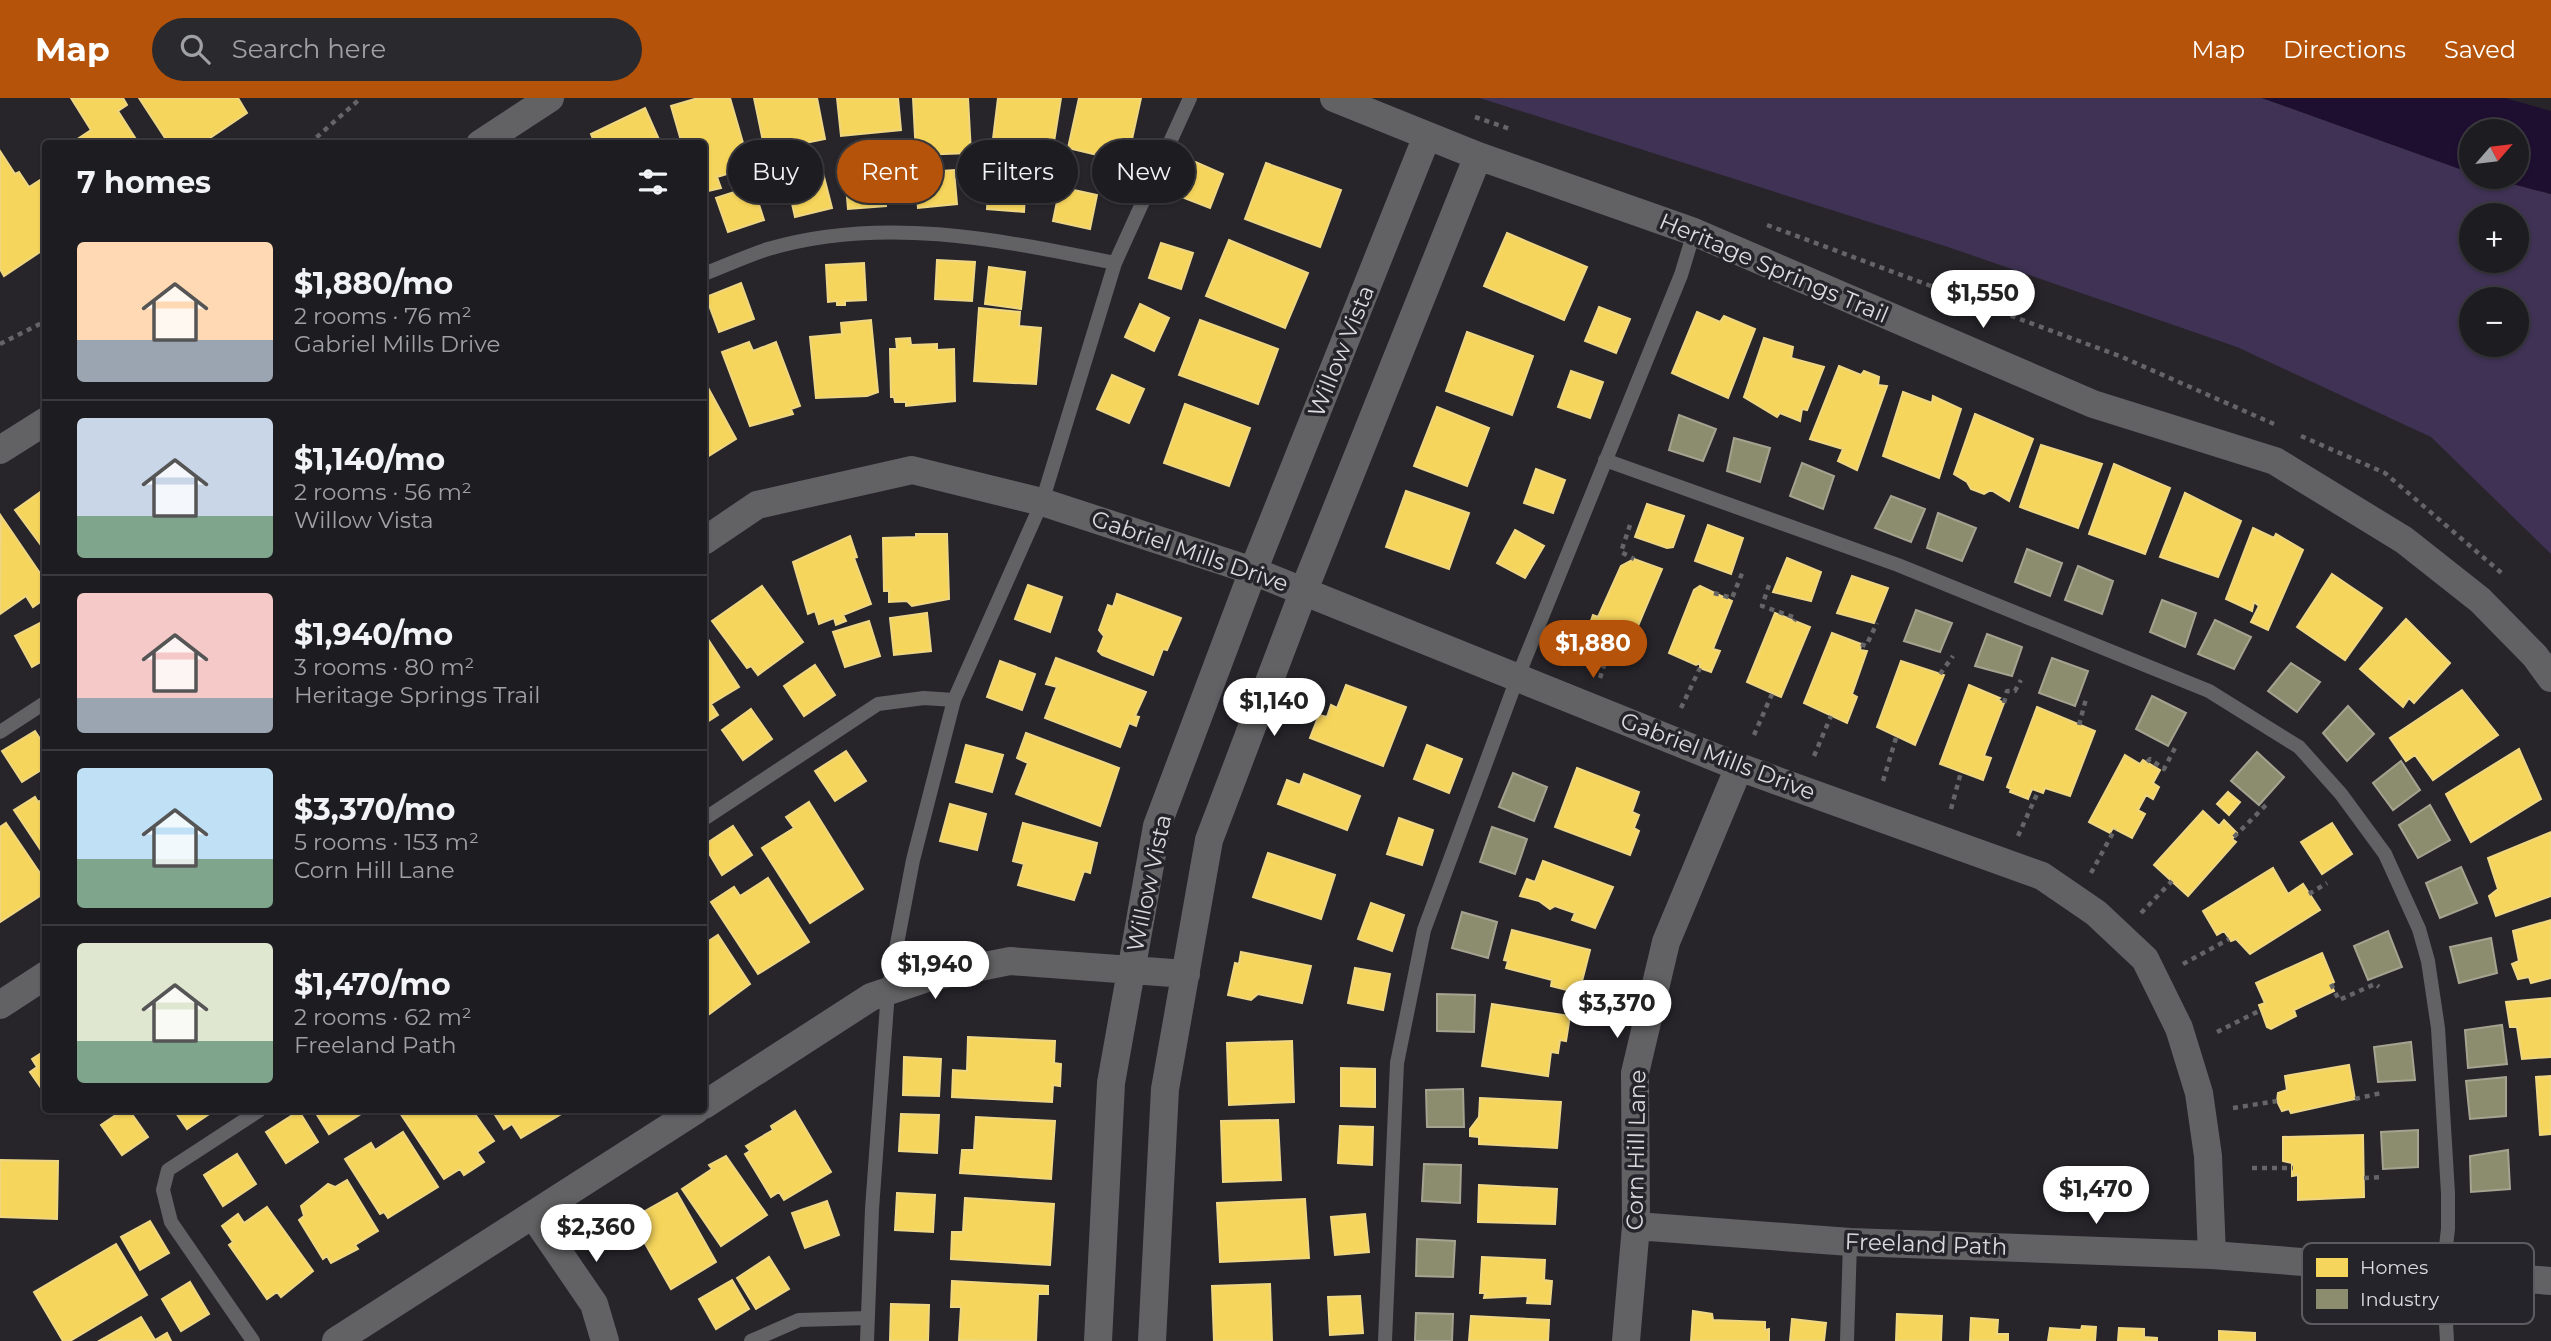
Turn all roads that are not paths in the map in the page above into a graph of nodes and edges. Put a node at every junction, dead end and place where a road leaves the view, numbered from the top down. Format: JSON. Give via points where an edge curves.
{"nodes":[{"id":1,"x":550,"y":98,"type":"edge"},
{"id":2,"x":1190,"y":98,"type":"edge"},
{"id":3,"x":1334,"y":98,"type":"edge"},
{"id":4,"x":1427,"y":136,"type":"junction"},
{"id":5,"x":486,"y":140,"type":"edge"},
{"id":6,"x":1478,"y":156,"type":"junction"},
{"id":7,"x":1694,"y":232,"type":"junction"},
{"id":8,"x":1115,"y":263,"type":"junction"},
{"id":9,"x":707,"y":273,"type":"edge"},
{"id":10,"x":42,"y":424,"type":"edge"},
{"id":11,"x":0,"y":450,"type":"edge"},
{"id":12,"x":1605,"y":460,"type":"junction"},
{"id":13,"x":1042,"y":502,"type":"junction"},
{"id":14,"x":707,"y":539,"type":"edge"},
{"id":15,"x":1254,"y":571,"type":"junction"},
{"id":16,"x":1304,"y":590,"type":"junction"},
{"id":17,"x":1518,"y":676,"type":"junction"},
{"id":18,"x":2551,"y":678,"type":"edge"},
{"id":19,"x":954,"y":700,"type":"junction"},
{"id":20,"x":42,"y":705,"type":"edge"},
{"id":21,"x":0,"y":733,"type":"edge"},
{"id":22,"x":1739,"y":767,"type":"junction"},
{"id":23,"x":707,"y":817,"type":"edge"},
{"id":24,"x":1131,"y":971,"type":"junction"},
{"id":25,"x":1186,"y":974,"type":"junction"},
{"id":26,"x":42,"y":978,"type":"edge"},
{"id":27,"x":888,"y":991,"type":"junction"},
{"id":28,"x":0,"y":1005,"type":"edge"},
{"id":29,"x":707,"y":1103,"type":"edge"},
{"id":30,"x":255,"y":1113,"type":"edge"},
{"id":31,"x":691,"y":1113,"type":"edge"},
{"id":32,"x":533,"y":1215,"type":"junction"},
{"id":33,"x":1636,"y":1226,"type":"junction"},
{"id":34,"x":1850,"y":1242,"type":"junction"},
{"id":35,"x":2446,"y":1243,"type":"edge"},
{"id":36,"x":2212,"y":1255,"type":"junction"},
{"id":37,"x":2302,"y":1261,"type":"edge"},
{"id":38,"x":868,"y":1318,"type":"junction"},
{"id":39,"x":253,"y":1341,"type":"edge"},
{"id":40,"x":336,"y":1341,"type":"edge"},
{"id":41,"x":605,"y":1341,"type":"edge"},
{"id":42,"x":751,"y":1341,"type":"edge"},
{"id":43,"x":867,"y":1341,"type":"edge"},
{"id":44,"x":1098,"y":1341,"type":"edge"},
{"id":45,"x":1152,"y":1341,"type":"edge"},
{"id":46,"x":1385,"y":1341,"type":"edge"},
{"id":47,"x":1626,"y":1341,"type":"edge"},
{"id":48,"x":1847,"y":1341,"type":"edge"}],
"edges":[{"from":1,"to":5,"type":"street"},
{"from":2,"to":8,"type":"lane"},
{"from":3,"to":4,"type":"street","name":"Heritage Springs Trail"},
{"from":4,"to":6,"type":"street","name":"Heritage Springs Trail"},
{"from":4,"to":15,"type":"street","name":"Willow Vista"},
{"from":6,"to":7,"type":"street","name":"Heritage Springs Trail"},
{"from":6,"to":16,"type":"street"},
{"from":7,"to":12,"type":"lane","via":[[1681,275]]},
{"from":7,"to":18,"type":"street","name":"Heritage Springs Trail","via":[[2093,404],[2275,461],[2404,540],[2469,591]]},
{"from":8,"to":9,"type":"lane","via":[[932,232],[854,233],[769,249]]},
{"from":8,"to":13,"type":"lane"},
{"from":10,"to":11,"type":"street"},
{"from":12,"to":17,"type":"lane"},
{"from":12,"to":35,"type":"lane","via":[[1898,565],[2209,691],[2299,747],[2341,794],[2385,855],[2419,929],[2436,1008],[2447,1172]]},
{"from":13,"to":14,"type":"street","name":"Gabriel Mills Drive","via":[[912,470],[757,505]]},
{"from":13,"to":15,"type":"street","name":"Gabriel Mills Drive"},
{"from":13,"to":19,"type":"lane"},
{"from":15,"to":16,"type":"street","name":"Gabriel Mills Drive"},
{"from":15,"to":24,"type":"street","name":"Willow Vista","via":[[1157,826]]},
{"from":16,"to":17,"type":"street","name":"Gabriel Mills Drive"},
{"from":16,"to":25,"type":"street","via":[[1209,840]]},
{"from":17,"to":22,"type":"street","name":"Gabriel Mills Drive"},
{"from":17,"to":46,"type":"lane","via":[[1424,930],[1414,971],[1397,1063]]},
{"from":19,"to":23,"type":"lane","via":[[924,698],[878,704]]},
{"from":19,"to":27,"type":"lane","via":[[913,860]]},
{"from":20,"to":21,"type":"lane"},
{"from":22,"to":33,"type":"street","name":"Corn Hill Lane","via":[[1666,942],[1649,1005],[1635,1073]]},
{"from":22,"to":36,"type":"street","name":"Gabriel Mills Drive","via":[[2042,876],[2095,913],[2145,959],[2179,1028],[2199,1093],[2208,1156]]},
{"from":24,"to":25,"type":"street"},
{"from":24,"to":27,"type":"street","via":[[1010,961],[930,976]]},
{"from":24,"to":44,"type":"street","name":"Willow Vista","via":[[1111,1083]]},
{"from":25,"to":45,"type":"street","via":[[1165,1089]]},
{"from":26,"to":28,"type":"street"},
{"from":27,"to":29,"type":"street","via":[[871,997]]},
{"from":27,"to":38,"type":"lane"},
{"from":30,"to":39,"type":"lane","via":[[167,1170],[163,1190],[172,1222]]},
{"from":31,"to":32,"type":"street"},
{"from":32,"to":40,"type":"street"},
{"from":32,"to":41,"type":"street","via":[[594,1304]]},
{"from":33,"to":34,"type":"street","name":"Freeland Path"},
{"from":33,"to":47,"type":"street","name":"Corn Hill Lane"},
{"from":34,"to":36,"type":"street","name":"Freeland Path"},
{"from":34,"to":48,"type":"lane"},
{"from":36,"to":37,"type":"street","name":"Freeland Path"},
{"from":38,"to":42,"type":"lane","via":[[799,1320]]},
{"from":38,"to":43,"type":"lane"}]}
